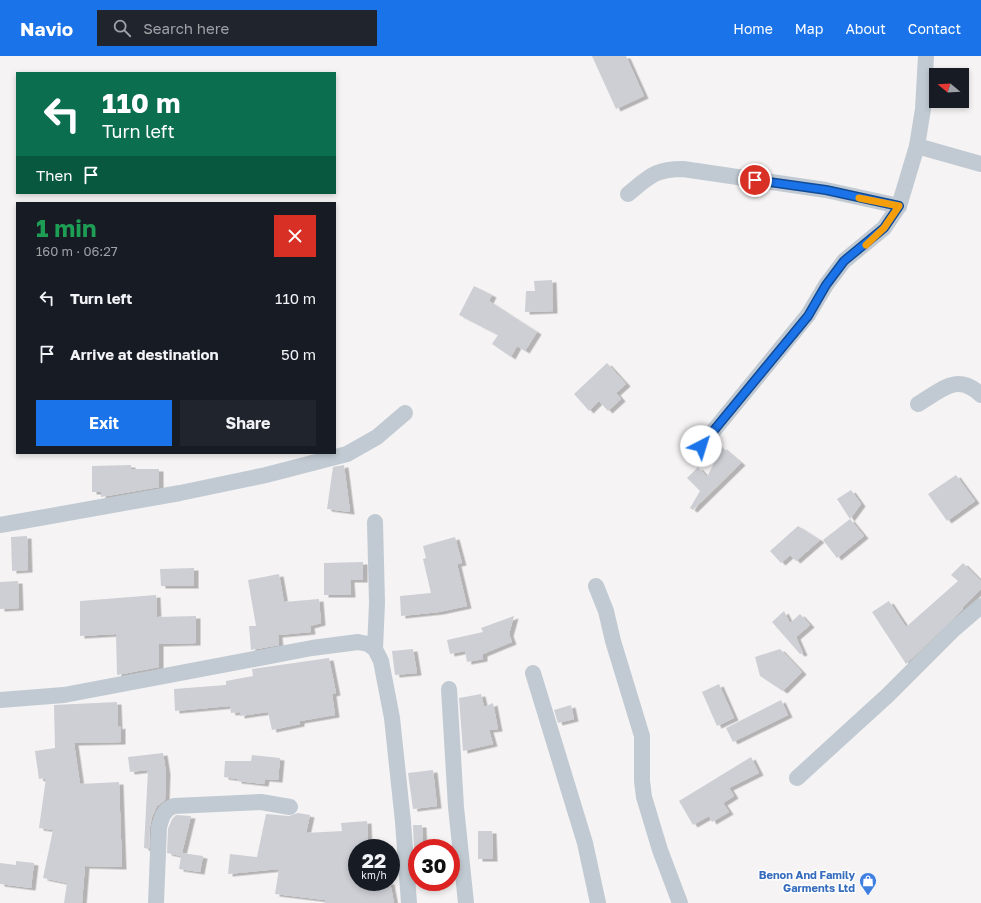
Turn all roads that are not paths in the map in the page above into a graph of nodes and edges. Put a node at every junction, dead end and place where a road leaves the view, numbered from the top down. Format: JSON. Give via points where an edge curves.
{"nodes":[{"id":1,"x":926,"y":56,"type":"edge"},
{"id":2,"x":916,"y":146,"type":"junction"},
{"id":3,"x":981,"y":164,"type":"edge"},
{"id":4,"x":628,"y":194,"type":"dead end"},
{"id":5,"x":899,"y":206,"type":"junction"},
{"id":6,"x":981,"y":395,"type":"edge"},
{"id":7,"x":918,"y":404,"type":"dead end"},
{"id":8,"x":405,"y":413,"type":"dead end"},
{"id":9,"x":701,"y":446,"type":"dead end"},
{"id":10,"x":375,"y":522,"type":"dead end"},
{"id":11,"x":0,"y":525,"type":"edge"},
{"id":12,"x":596,"y":586,"type":"dead end"},
{"id":13,"x":981,"y":606,"type":"edge"},
{"id":14,"x":375,"y":649,"type":"junction"},
{"id":15,"x":533,"y":674,"type":"dead end"},
{"id":16,"x":449,"y":689,"type":"dead end"},
{"id":17,"x":0,"y":700,"type":"edge"},
{"id":18,"x":797,"y":778,"type":"dead end"},
{"id":19,"x":290,"y":808,"type":"dead end"},
{"id":20,"x":156,"y":903,"type":"edge"},
{"id":21,"x":409,"y":903,"type":"edge"},
{"id":22,"x":466,"y":903,"type":"edge"},
{"id":23,"x":598,"y":903,"type":"edge"},
{"id":24,"x":680,"y":903,"type":"edge"}],
"edges":[{"from":1,"to":2,"type":"street","via":[[923,109]]},
{"from":2,"to":3,"type":"street"},
{"from":2,"to":5,"type":"street"},
{"from":4,"to":5,"type":"street","via":[[653,173],[683,169],[826,190]]},
{"from":5,"to":9,"type":"street","via":[[884,228],[844,261],[808,316]]},
{"from":6,"to":7,"type":"street","via":[[968,385],[953,383]]},
{"from":8,"to":11,"type":"street","via":[[377,437],[347,454],[266,475],[180,493]]},
{"from":10,"to":14,"type":"street"},
{"from":12,"to":24,"type":"street","via":[[606,611],[642,736],[644,797]]},
{"from":13,"to":18,"type":"street"},
{"from":14,"to":17,"type":"street","via":[[358,642],[312,648],[64,695]]},
{"from":14,"to":21,"type":"street","via":[[381,661],[392,718]]},
{"from":15,"to":23,"type":"street","via":[[584,843]]},
{"from":16,"to":22,"type":"street","via":[[456,807]]},
{"from":19,"to":20,"type":"street","via":[[261,802],[174,806],[167,809],[162,815],[159,827]]}]}
